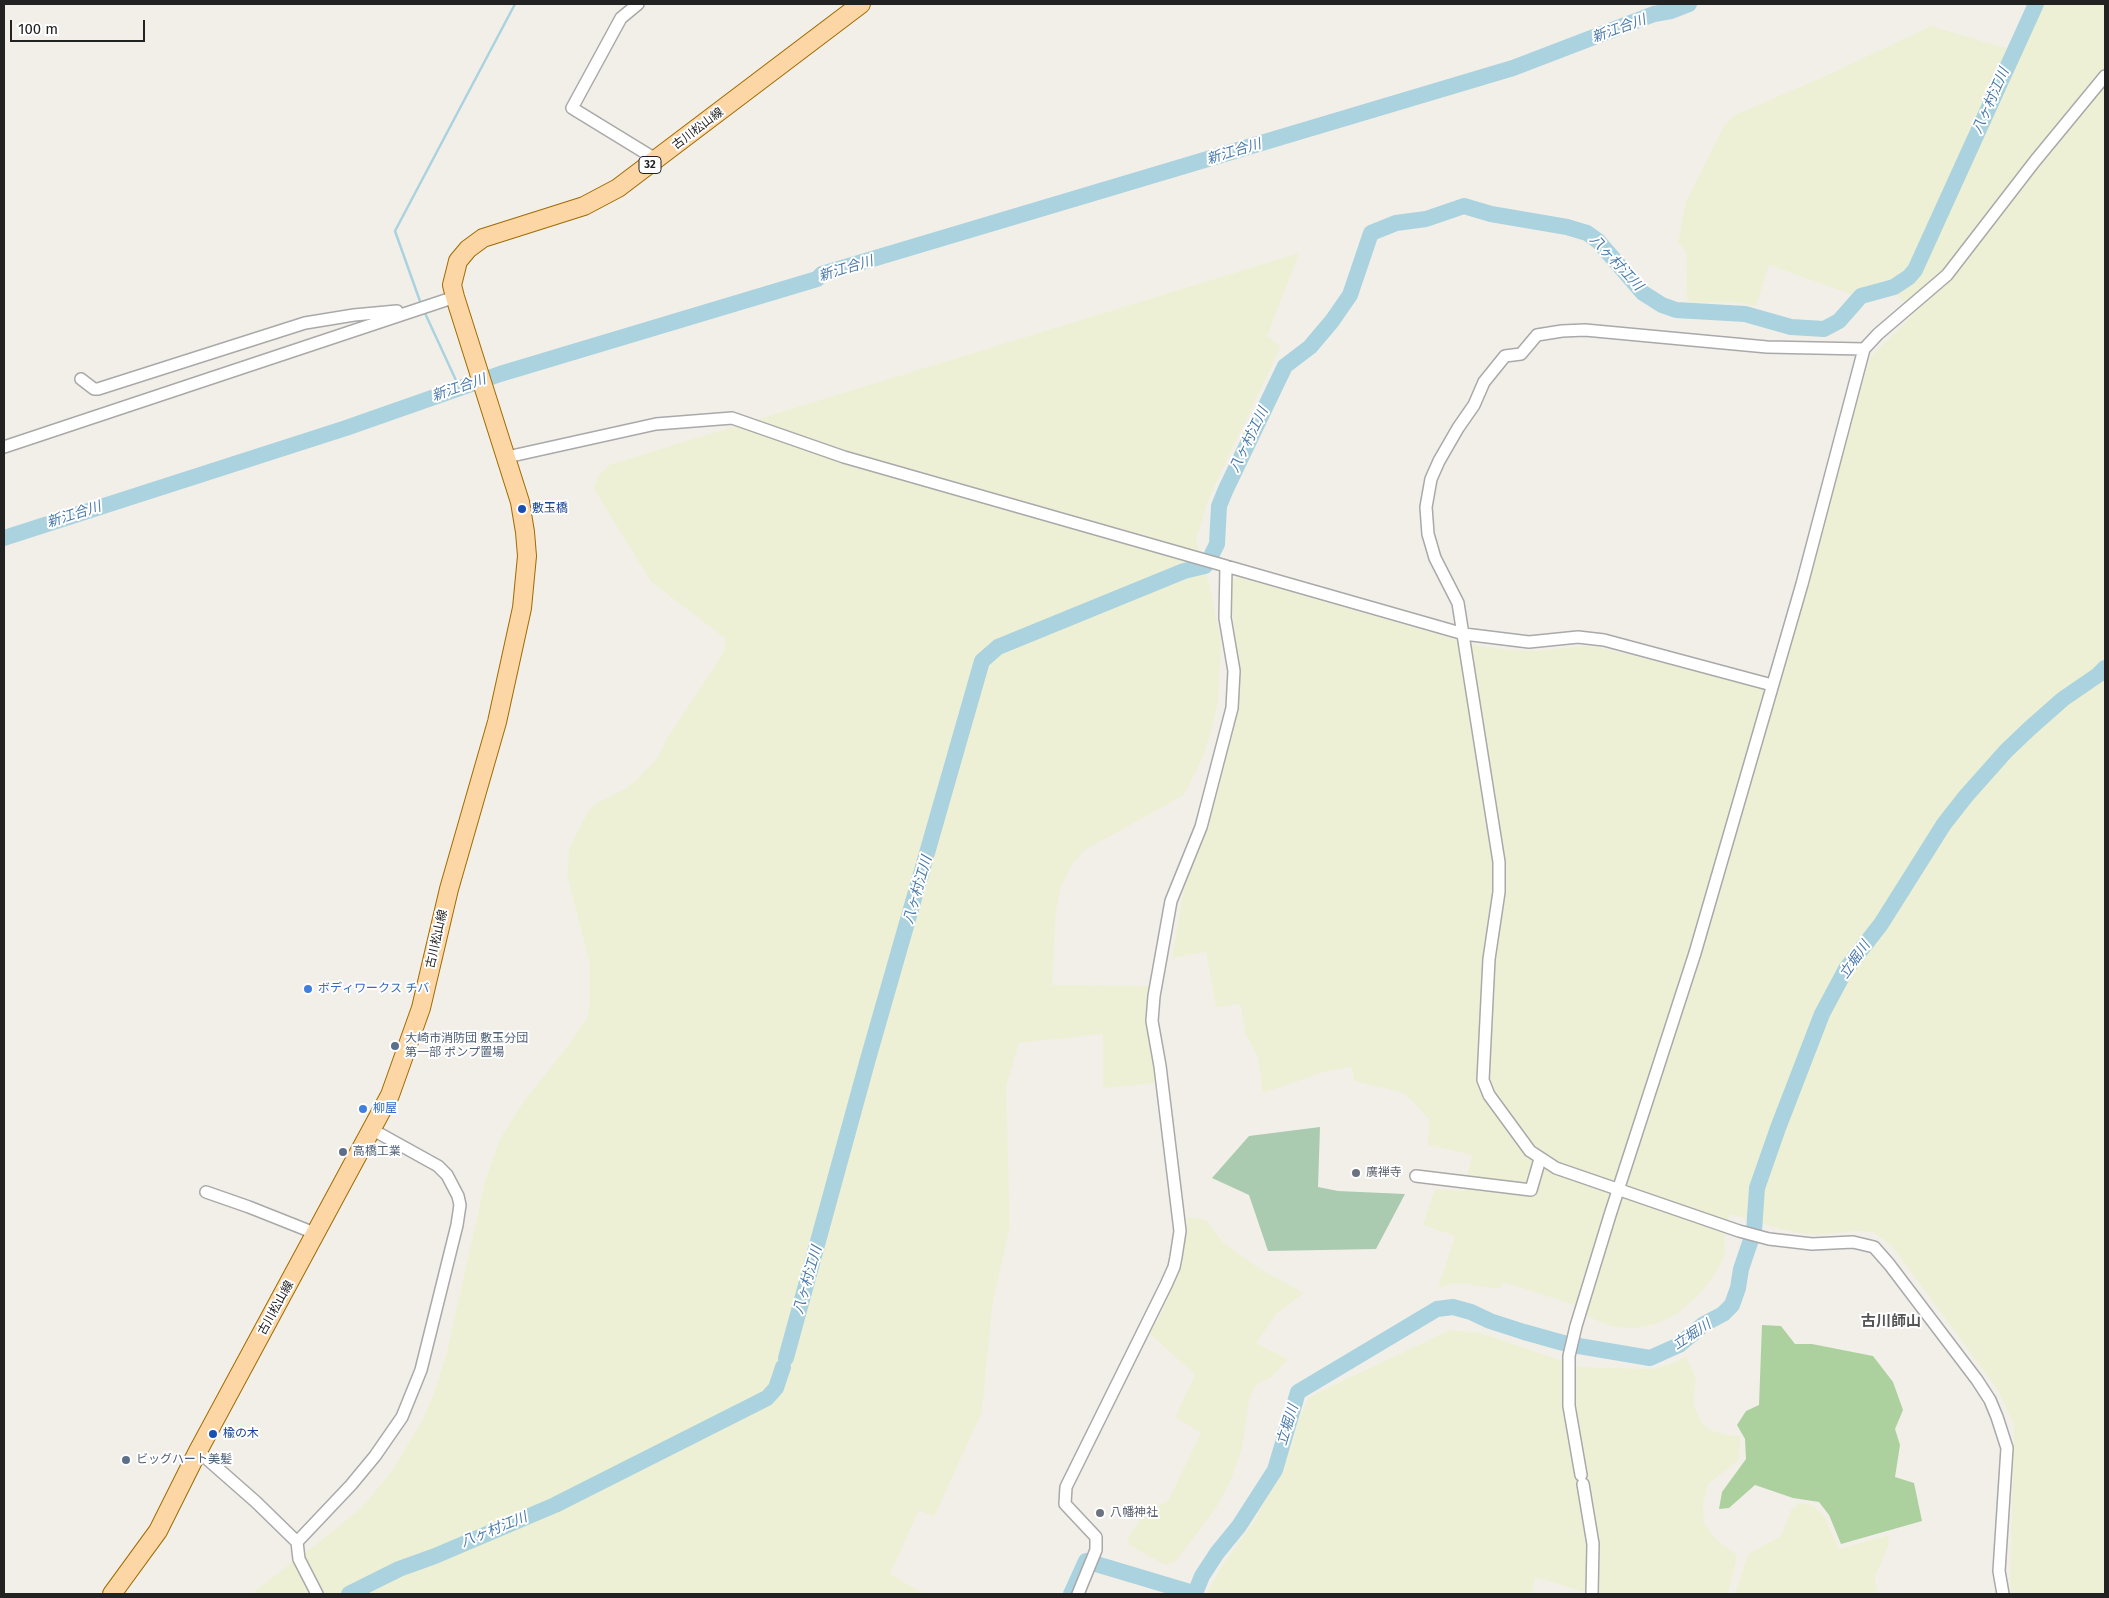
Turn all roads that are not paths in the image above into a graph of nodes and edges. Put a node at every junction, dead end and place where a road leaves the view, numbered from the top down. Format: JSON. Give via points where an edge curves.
{"nodes":[{"id":1,"x":638,"y":4,"type":"edge"},
{"id":2,"x":860,"y":4,"type":"edge"},
{"id":3,"x":2105,"y":76,"type":"edge"},
{"id":4,"x":658,"y":160,"type":"junction"},
{"id":5,"x":456,"y":301,"type":"junction"},
{"id":6,"x":414,"y":310,"type":"junction"},
{"id":7,"x":1864,"y":349,"type":"junction"},
{"id":8,"x":81,"y":379,"type":"dead end"},
{"id":9,"x":4,"y":447,"type":"edge"},
{"id":10,"x":507,"y":457,"type":"junction"},
{"id":11,"x":1226,"y":566,"type":"junction"},
{"id":12,"x":1464,"y":634,"type":"junction"},
{"id":13,"x":1772,"y":685,"type":"junction"},
{"id":14,"x":373,"y":1130,"type":"junction"},
{"id":15,"x":1540,"y":1158,"type":"junction"},
{"id":16,"x":1416,"y":1176,"type":"dead end"},
{"id":17,"x":1618,"y":1188,"type":"junction"},
{"id":18,"x":206,"y":1192,"type":"dead end"},
{"id":19,"x":317,"y":1234,"type":"junction"},
{"id":20,"x":198,"y":1451,"type":"junction"},
{"id":21,"x":297,"y":1542,"type":"junction"},
{"id":22,"x":112,"y":1594,"type":"edge"},
{"id":23,"x":316,"y":1594,"type":"edge"},
{"id":24,"x":1078,"y":1594,"type":"edge"},
{"id":25,"x":1592,"y":1594,"type":"edge"},
{"id":26,"x":2003,"y":1594,"type":"edge"}],
"edges":[{"from":1,"to":4,"type":"street","via":[[621,18],[572,108]]},
{"from":2,"to":4,"type":"main road","name":"古川松山線","number":"32"},
{"from":3,"to":7,"type":"street","via":[[1947,275]]},
{"from":4,"to":5,"type":"main road","name":"古川松山線","number":"32","via":[[618,188],[584,206],[483,238],[458,261],[452,286]]},
{"from":5,"to":6,"type":"street"},
{"from":5,"to":10,"type":"main road","number":"32"},
{"from":6,"to":8,"type":"street","via":[[305,323],[98,389]]},
{"from":6,"to":9,"type":"street"},
{"from":7,"to":12,"type":"street","via":[[1767,347],[1570,331],[1537,335],[1521,354],[1505,356],[1484,382],[1474,405],[1439,462],[1431,479],[1426,507],[1428,534],[1458,603]]},
{"from":7,"to":13,"type":"street"},
{"from":10,"to":11,"type":"street","via":[[656,424],[732,418],[844,457]]},
{"from":10,"to":14,"type":"main road","name":"古川松山線","number":"32","via":[[525,532],[527,556],[522,608],[497,722],[449,889],[421,1008],[390,1095]]},
{"from":11,"to":12,"type":"street"},
{"from":11,"to":24,"type":"street","via":[[1225,618],[1234,671],[1232,708],[1200,827],[1171,901],[1152,1021],[1179,1239],[1174,1267],[1166,1285],[1066,1487],[1065,1504],[1096,1537],[1096,1550]]},
{"from":12,"to":13,"type":"street","via":[[1529,642],[1578,637],[1604,640]]},
{"from":12,"to":15,"type":"street","via":[[1499,862],[1499,892],[1489,959],[1483,1080],[1530,1152]]},
{"from":13,"to":17,"type":"street","via":[[1695,953]]},
{"from":14,"to":19,"type":"main road","name":"古川松山線","number":"32"},
{"from":14,"to":21,"type":"street","via":[[438,1166],[447,1175],[460,1205],[457,1225],[421,1370],[402,1417],[358,1478]]},
{"from":15,"to":16,"type":"street","via":[[1531,1190]]},
{"from":15,"to":17,"type":"street","via":[[1556,1168]]},
{"from":17,"to":25,"type":"street","via":[[1569,1356],[1569,1406],[1593,1544]]},
{"from":17,"to":26,"type":"street","via":[[1769,1239],[1812,1244],[1853,1242],[1874,1247],[1977,1380],[1997,1417],[2007,1448],[2000,1562]]},
{"from":18,"to":19,"type":"street"},
{"from":19,"to":20,"type":"main road","name":"古川松山線","number":"32"},
{"from":20,"to":21,"type":"street"},
{"from":20,"to":22,"type":"main road","name":"古川松山線","number":"32","via":[[158,1531]]},
{"from":21,"to":23,"type":"street","via":[[299,1559]]}]}
